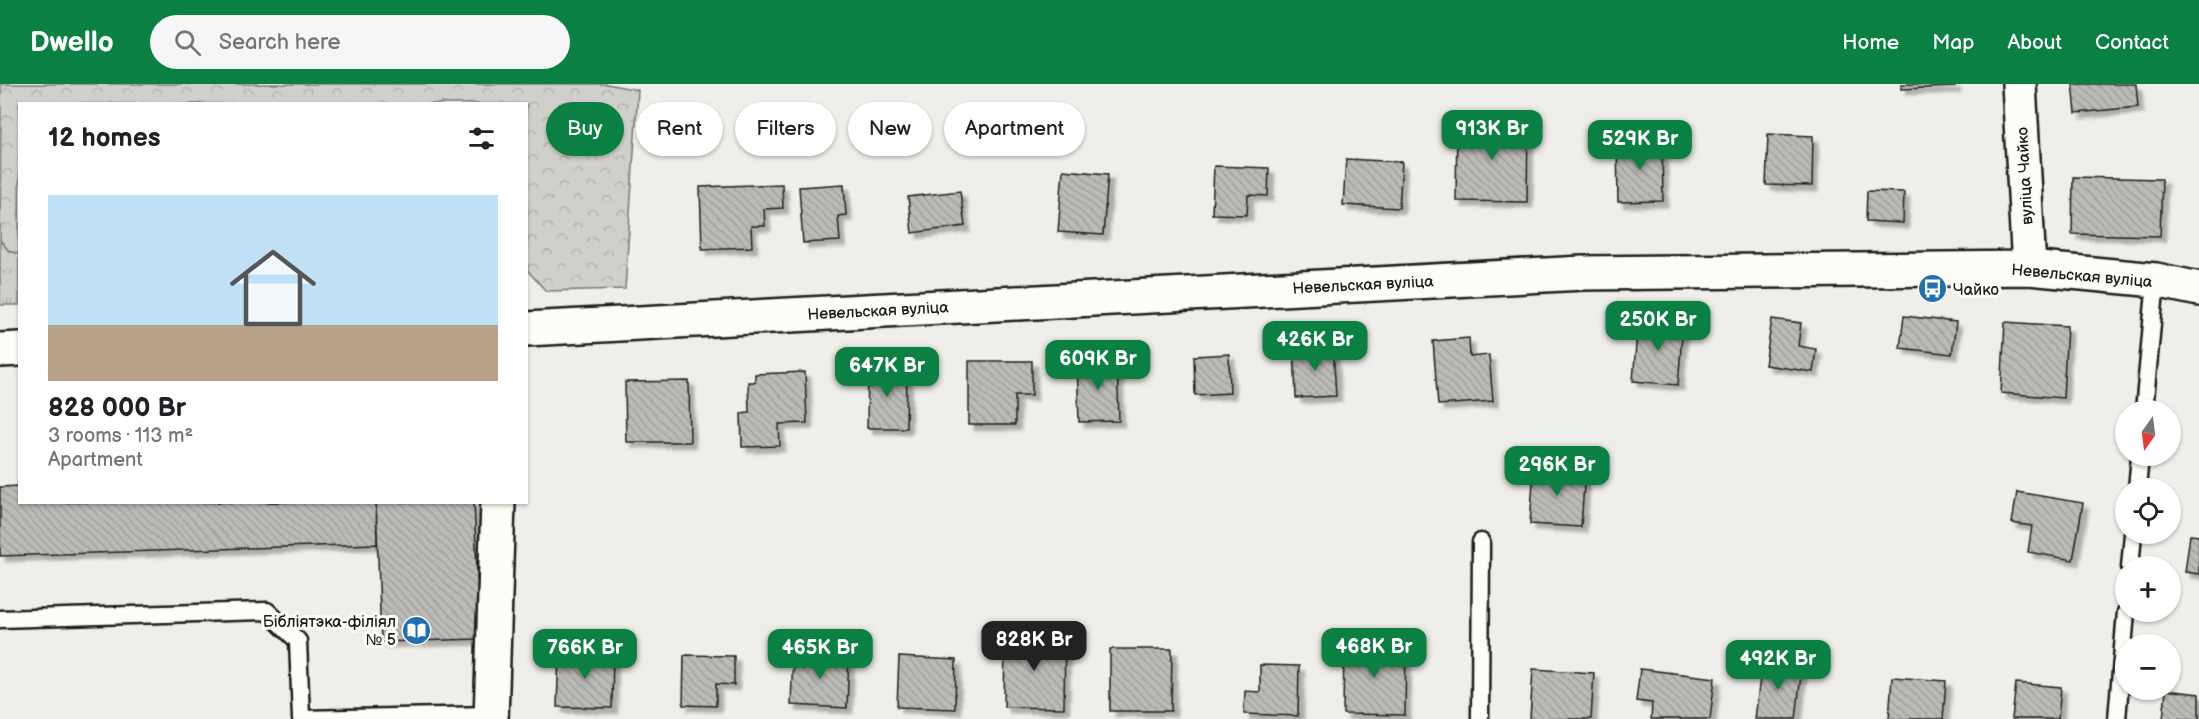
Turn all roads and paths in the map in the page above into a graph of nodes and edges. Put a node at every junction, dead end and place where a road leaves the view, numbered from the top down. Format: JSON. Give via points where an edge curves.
{"nodes":[{"id":1,"x":2019,"y":84,"type":"edge"},
{"id":2,"x":2029,"y":268,"type":"junction"},
{"id":3,"x":2156,"y":280,"type":"junction"},
{"id":4,"x":2199,"y":289,"type":"edge"},
{"id":5,"x":528,"y":329,"type":"edge"},
{"id":6,"x":18,"y":349,"type":"edge"},
{"id":7,"x":0,"y":350,"type":"edge"},
{"id":8,"x":2145,"y":400,"type":"edge"},
{"id":9,"x":498,"y":504,"type":"edge"},
{"id":10,"x":1481,"y":542,"type":"dead end"},
{"id":11,"x":0,"y":619,"type":"edge"},
{"id":12,"x":2125,"y":622,"type":"edge"},
{"id":13,"x":491,"y":717,"type":"edge"},
{"id":14,"x":301,"y":718,"type":"edge"},
{"id":15,"x":1480,"y":719,"type":"edge"},
{"id":16,"x":2117,"y":719,"type":"edge"}],
"edges":[{"from":1,"to":2,"type":"street","name":"вуліца Чайко"},
{"from":2,"to":3,"type":"street","name":"Невельская вуліца"},
{"from":2,"to":5,"type":"street","name":"Невельская вуліца","via":[[1583,273]]},
{"from":3,"to":4,"type":"street","name":"Невельская вуліца"},
{"from":3,"to":8,"type":"lane"},
{"from":6,"to":7,"type":"street"},
{"from":9,"to":13,"type":"street"},
{"from":10,"to":15,"type":"lane"},
{"from":11,"to":14,"type":"lane","via":[[267,611],[298,641]]},
{"from":12,"to":16,"type":"lane"},
{"from":13,"to":14,"type":"lane"}]}
